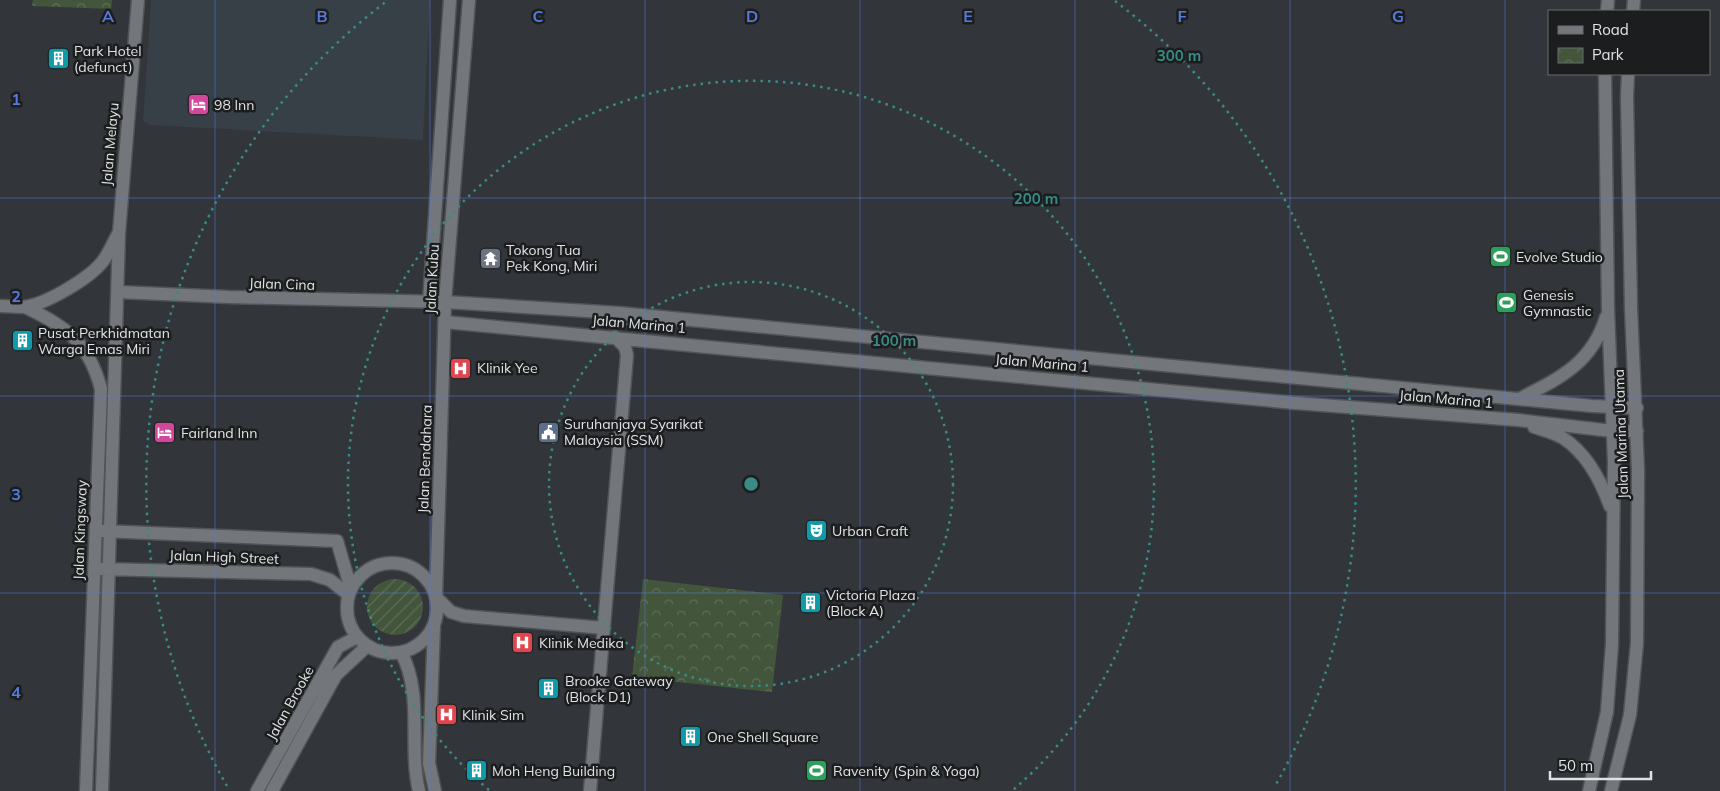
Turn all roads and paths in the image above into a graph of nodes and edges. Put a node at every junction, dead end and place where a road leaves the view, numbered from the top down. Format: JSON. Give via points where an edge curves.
{"nodes":[{"id":1,"x":138,"y":0,"type":"edge"},
{"id":2,"x":450,"y":0,"type":"edge"},
{"id":3,"x":469,"y":0,"type":"edge"},
{"id":4,"x":1605,"y":75,"type":"edge"},
{"id":5,"x":1628,"y":75,"type":"edge"},
{"id":6,"x":119,"y":233,"type":"junction"},
{"id":7,"x":119,"y":292,"type":"junction"},
{"id":8,"x":429,"y":302,"type":"junction"},
{"id":9,"x":445,"y":302,"type":"junction"},
{"id":10,"x":0,"y":306,"type":"edge"},
{"id":11,"x":25,"y":307,"type":"junction"},
{"id":12,"x":1608,"y":309,"type":"junction"},
{"id":13,"x":445,"y":322,"type":"junction"},
{"id":14,"x":614,"y":337,"type":"junction"},
{"id":15,"x":1520,"y":398,"type":"junction"},
{"id":16,"x":1612,"y":408,"type":"junction"},
{"id":17,"x":1637,"y":408,"type":"junction"},
{"id":18,"x":1518,"y":420,"type":"junction"},
{"id":19,"x":1612,"y":431,"type":"junction"},
{"id":20,"x":1637,"y":431,"type":"junction"},
{"id":21,"x":1613,"y":515,"type":"junction"},
{"id":22,"x":94,"y":530,"type":"junction"},
{"id":23,"x":110,"y":531,"type":"junction"},
{"id":24,"x":93,"y":568,"type":"junction"},
{"id":25,"x":109,"y":569,"type":"junction"},
{"id":26,"x":350,"y":592,"type":"junction"},
{"id":27,"x":436,"y":597,"type":"junction"},
{"id":28,"x":434,"y":625,"type":"junction"},
{"id":29,"x":604,"y":628,"type":"junction"},
{"id":30,"x":357,"y":637,"type":"junction"},
{"id":31,"x":367,"y":646,"type":"junction"},
{"id":32,"x":401,"y":652,"type":"junction"},
{"id":33,"x":86,"y":791,"type":"edge"},
{"id":34,"x":102,"y":791,"type":"edge"},
{"id":35,"x":257,"y":791,"type":"edge"},
{"id":36,"x":272,"y":791,"type":"edge"},
{"id":37,"x":419,"y":791,"type":"edge"},
{"id":38,"x":435,"y":791,"type":"edge"},
{"id":39,"x":590,"y":791,"type":"edge"},
{"id":40,"x":1588,"y":791,"type":"edge"},
{"id":41,"x":1611,"y":791,"type":"edge"}],
"edges":[{"from":1,"to":6,"type":"street","name":"Jalan Melayu"},
{"from":2,"to":8,"type":"street","name":"Jalan Kubu"},
{"from":3,"to":9,"type":"street","name":"Jalan Kubu"},
{"from":4,"to":12,"type":"street","name":"Jalan Marina Utama"},
{"from":5,"to":17,"type":"street","name":"Jalan Marina Utama","via":[[1631,298]]},
{"from":6,"to":7,"type":"street","name":"Jalan Melayu"},
{"from":6,"to":11,"type":"street","via":[[91,273],[56,295]]},
{"from":7,"to":8,"type":"street","name":"Jalan Cina"},
{"from":7,"to":23,"type":"street"},
{"from":8,"to":9,"type":"street","name":"Jalan Cina"},
{"from":8,"to":13,"type":"street","name":"Jalan Kubu"},
{"from":9,"to":13,"type":"street","name":"Jalan Kubu"},
{"from":9,"to":15,"type":"street","name":"Jalan Marina 1","via":[[618,313]]},
{"from":10,"to":11,"type":"street"},
{"from":11,"to":22,"type":"street","name":"Jalan Kingsway","via":[[72,334],[90,357],[97,374],[101,389]]},
{"from":12,"to":15,"type":"street","via":[[1601,333],[1578,365],[1560,379]]},
{"from":12,"to":16,"type":"street","name":"Jalan Marina Utama"},
{"from":13,"to":14,"type":"street","name":"Jalan Marina 1"},
{"from":13,"to":27,"type":"street","name":"Jalan Bendahara"},
{"from":14,"to":18,"type":"street","name":"Jalan Marina 1","via":[[1285,402]]},
{"from":14,"to":29,"type":"street","via":[[625,347],[627,355]]},
{"from":15,"to":16,"type":"street","name":"Jalan Marina 1"},
{"from":16,"to":17,"type":"street","name":"Jalan Marina 1"},
{"from":16,"to":19,"type":"street","name":"Jalan Marina Utama"},
{"from":17,"to":20,"type":"street","name":"Jalan Marina Utama"},
{"from":18,"to":19,"type":"street","name":"Jalan Marina 1"},
{"from":18,"to":21,"type":"street","via":[[1563,438],[1580,453],[1602,485]]},
{"from":19,"to":20,"type":"street","name":"Jalan Marina 1"},
{"from":19,"to":21,"type":"street","name":"Jalan Marina Utama"},
{"from":20,"to":41,"type":"street","name":"Jalan Marina Utama","via":[[1635,675],[1630,715]]},
{"from":21,"to":40,"type":"street","name":"Jalan Marina Utama","via":[[1611,674],[1607,712]]},
{"from":22,"to":23,"type":"street","name":"Jalan High Street"},
{"from":22,"to":24,"type":"street","name":"Jalan Kingsway"},
{"from":23,"to":25,"type":"street"},
{"from":23,"to":26,"type":"street","name":"Jalan High Street","via":[[337,540]]},
{"from":24,"to":25,"type":"street","name":"Jalan High Street"},
{"from":24,"to":33,"type":"street","name":"Jalan Kingsway"},
{"from":25,"to":26,"type":"street","name":"Jalan High Street","via":[[311,574],[330,580]]},
{"from":25,"to":34,"type":"street"},
{"from":26,"to":27,"type":"street","via":[[370,568],[392,562],[423,574]]},
{"from":26,"to":30,"type":"street","via":[[347,617]]},
{"from":27,"to":28,"type":"street"},
{"from":27,"to":29,"type":"street","via":[[451,612],[464,616]]},
{"from":28,"to":32,"type":"street","via":[[427,637],[415,647]]},
{"from":28,"to":38,"type":"street","via":[[429,763]]},
{"from":29,"to":39,"type":"street"},
{"from":30,"to":31,"type":"street"},
{"from":30,"to":35,"type":"street","name":"Jalan Brooke","via":[[338,647]]},
{"from":31,"to":32,"type":"street","via":[[377,651]]},
{"from":31,"to":36,"type":"street","name":"Jalan Brooke","via":[[336,675]]},
{"from":32,"to":37,"type":"street","via":[[413,683],[414,771]]}]}
